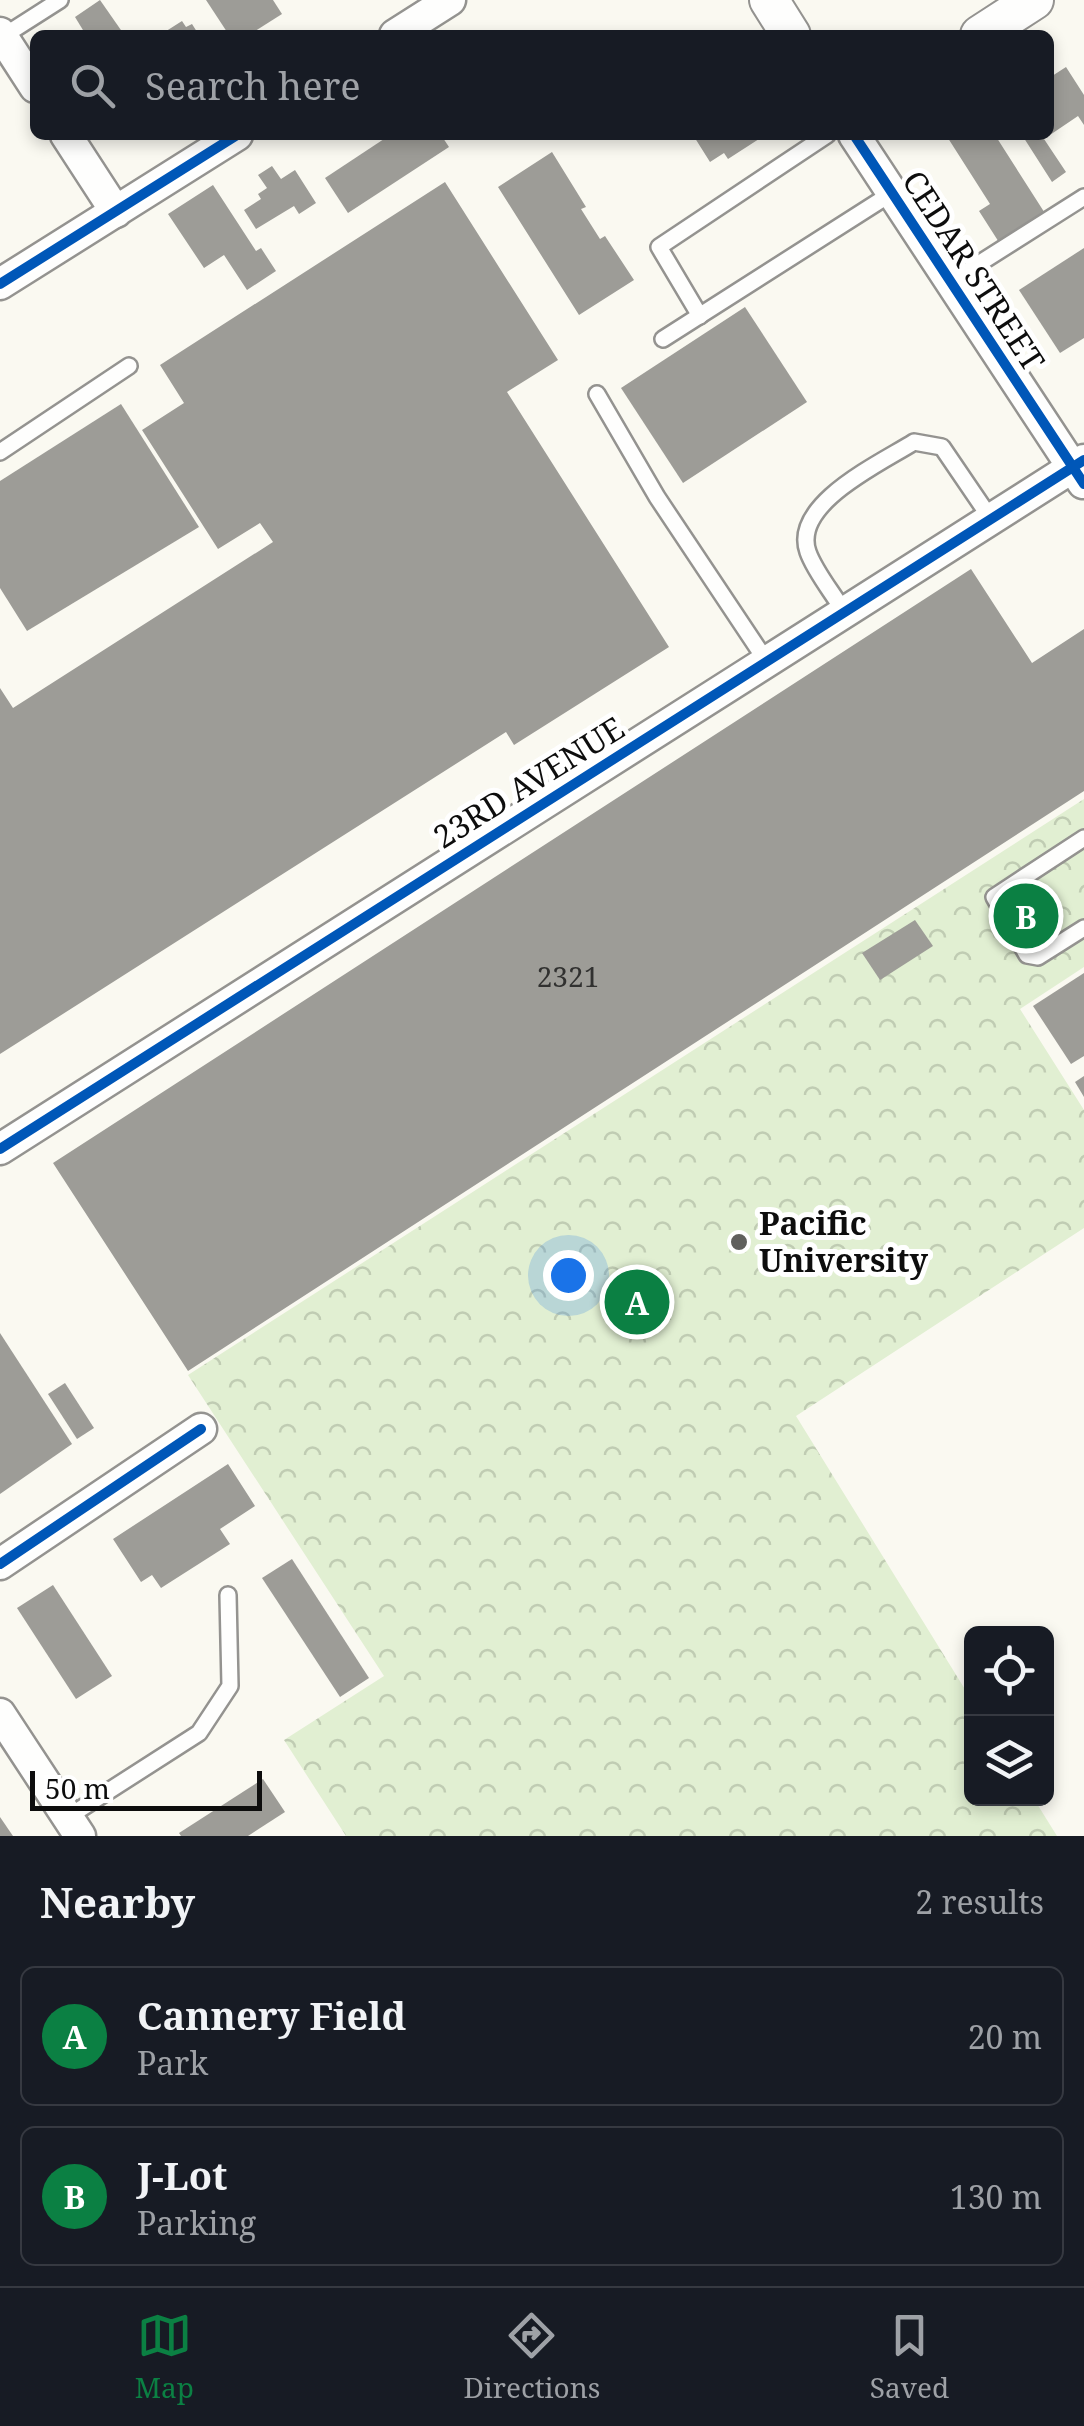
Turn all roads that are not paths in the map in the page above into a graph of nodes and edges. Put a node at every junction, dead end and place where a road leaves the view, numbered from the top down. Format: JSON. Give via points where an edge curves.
{"nodes":[{"id":1,"x":60,"y":0,"type":"edge"},
{"id":2,"x":450,"y":0,"type":"edge"},
{"id":3,"x":768,"y":0,"type":"edge"},
{"id":4,"x":1034,"y":0,"type":"edge"},
{"id":5,"x":402,"y":30,"type":"edge"},
{"id":6,"x":787,"y":30,"type":"edge"},
{"id":7,"x":988,"y":30,"type":"edge"},
{"id":8,"x":1,"y":35,"type":"edge"},
{"id":9,"x":30,"y":79,"type":"edge"},
{"id":10,"x":69,"y":140,"type":"edge"},
{"id":11,"x":229,"y":140,"type":"edge"},
{"id":12,"x":820,"y":140,"type":"edge"},
{"id":13,"x":857,"y":140,"type":"edge"},
{"id":14,"x":892,"y":193,"type":"junction"},
{"id":15,"x":1084,"y":197,"type":"edge"},
{"id":16,"x":116,"y":212,"type":"junction"},
{"id":17,"x":950,"y":282,"type":"junction"},
{"id":18,"x":0,"y":284,"type":"edge"},
{"id":19,"x":700,"y":316,"type":"junction"},
{"id":20,"x":664,"y":339,"type":"dead end"},
{"id":21,"x":129,"y":366,"type":"dead end"},
{"id":22,"x":597,"y":394,"type":"dead end"},
{"id":23,"x":0,"y":452,"type":"edge"},
{"id":24,"x":1080,"y":470,"type":"edge"},
{"id":25,"x":991,"y":519,"type":"junction"},
{"id":26,"x":844,"y":612,"type":"junction"},
{"id":27,"x":767,"y":662,"type":"junction"},
{"id":28,"x":1084,"y":838,"type":"edge"},
{"id":29,"x":1084,"y":928,"type":"edge"},
{"id":30,"x":0,"y":1149,"type":"edge"},
{"id":31,"x":201,"y":1429,"type":"dead end"},
{"id":32,"x":0,"y":1564,"type":"edge"},
{"id":33,"x":228,"y":1595,"type":"dead end"},
{"id":34,"x":0,"y":1714,"type":"edge"},
{"id":35,"x":74,"y":1826,"type":"edge"}],
"edges":[{"from":1,"to":8,"type":"lane"},
{"from":2,"to":5,"type":"street"},
{"from":3,"to":6,"type":"street"},
{"from":4,"to":7,"type":"street"},
{"from":8,"to":9,"type":"street"},
{"from":10,"to":16,"type":"street"},
{"from":11,"to":16,"type":"street"},
{"from":12,"to":19,"type":"lane","via":[[659,247]]},
{"from":13,"to":14,"type":"street","name":"CEDAR STREET"},
{"from":14,"to":17,"type":"street","name":"CEDAR STREET"},
{"from":14,"to":19,"type":"lane"},
{"from":15,"to":17,"type":"lane"},
{"from":16,"to":18,"type":"street"},
{"from":17,"to":24,"type":"street","name":"CEDAR STREET"},
{"from":19,"to":20,"type":"lane"},
{"from":21,"to":23,"type":"lane"},
{"from":22,"to":27,"type":"lane"},
{"from":24,"to":25,"type":"street","name":"23RD AVENUE"},
{"from":25,"to":26,"type":"street","name":"23RD AVENUE"},
{"from":25,"to":26,"type":"lane","via":[[942,447],[914,442],[840,488],[810,517],[806,549]]},
{"from":26,"to":27,"type":"street","name":"23RD AVENUE"},
{"from":27,"to":30,"type":"street","name":"23RD AVENUE"},
{"from":28,"to":29,"type":"lane","via":[[994,897],[1027,955],[1038,957]]},
{"from":31,"to":32,"type":"street"},
{"from":33,"to":35,"type":"lane","via":[[230,1686],[199,1733]]},
{"from":34,"to":35,"type":"street"}]}
